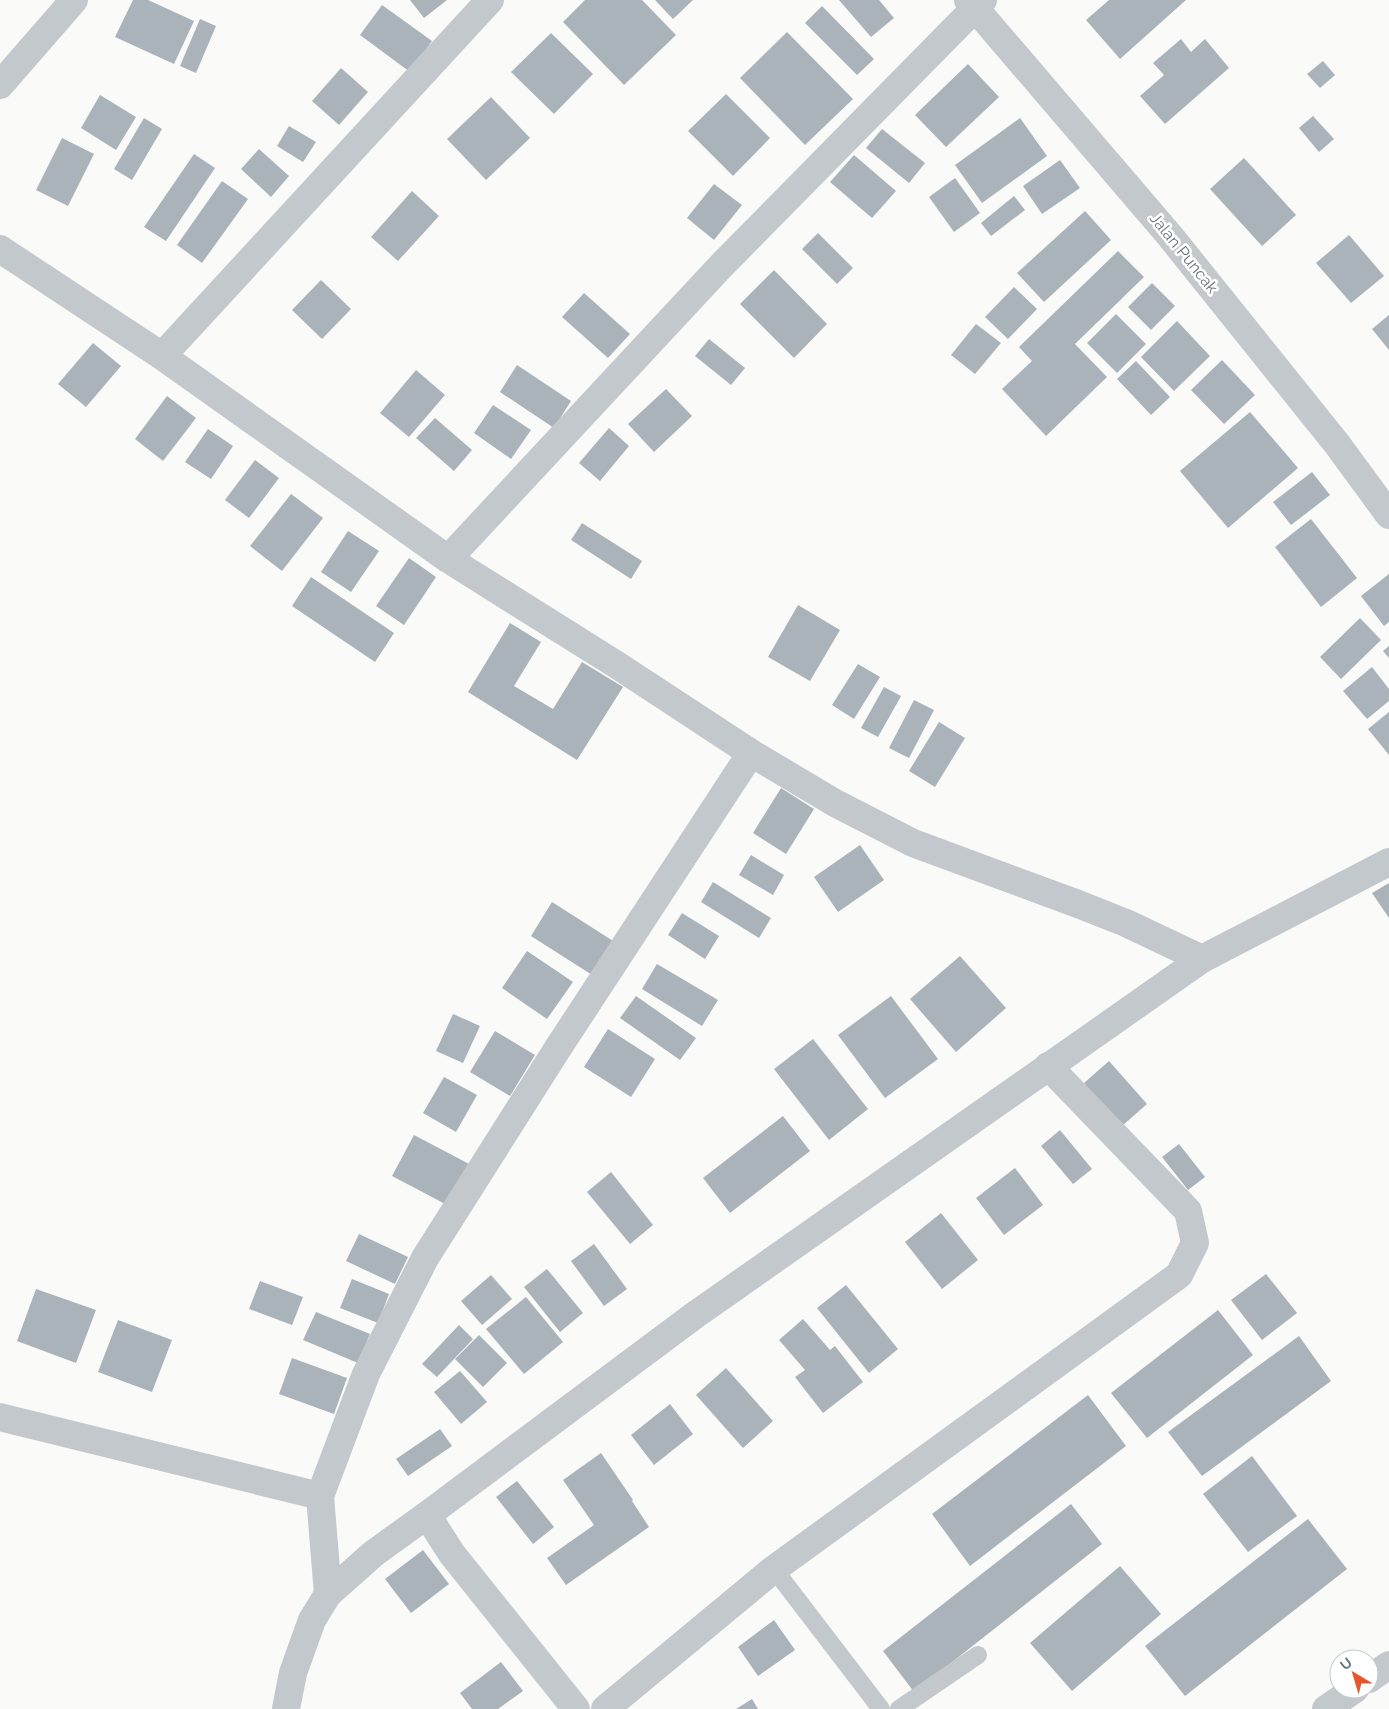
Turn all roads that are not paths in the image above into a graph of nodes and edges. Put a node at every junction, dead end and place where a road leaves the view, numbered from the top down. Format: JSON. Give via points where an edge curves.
{"nodes":[{"id":1,"x":74,"y":0,"type":"edge"},
{"id":2,"x":490,"y":0,"type":"edge"},
{"id":3,"x":975,"y":3,"type":"edge"},
{"id":4,"x":0,"y":85,"type":"edge"},
{"id":5,"x":0,"y":249,"type":"edge"},
{"id":6,"x":162,"y":356,"type":"junction"},
{"id":7,"x":1389,"y":515,"type":"edge"},
{"id":8,"x":448,"y":559,"type":"junction"},
{"id":9,"x":751,"y":753,"type":"junction"},
{"id":10,"x":1389,"y":862,"type":"edge"},
{"id":11,"x":1202,"y":959,"type":"junction"},
{"id":12,"x":1048,"y":1066,"type":"junction"},
{"id":13,"x":0,"y":1417,"type":"edge"},
{"id":14,"x":320,"y":1496,"type":"junction"},
{"id":15,"x":427,"y":1516,"type":"junction"},
{"id":16,"x":774,"y":1570,"type":"junction"},
{"id":17,"x":328,"y":1594,"type":"junction"},
{"id":18,"x":978,"y":1655,"type":"dead end"},
{"id":19,"x":1340,"y":1699,"type":"edge"},
{"id":20,"x":286,"y":1709,"type":"edge"},
{"id":21,"x":576,"y":1709,"type":"edge"},
{"id":22,"x":605,"y":1709,"type":"edge"},
{"id":23,"x":881,"y":1709,"type":"edge"},
{"id":24,"x":899,"y":1709,"type":"edge"},
{"id":25,"x":1326,"y":1709,"type":"edge"}],
"edges":[{"from":1,"to":4,"type":"street"},
{"from":2,"to":6,"type":"street"},
{"from":3,"to":7,"type":"street","name":"Jalan Puncak","via":[[1170,236]]},
{"from":3,"to":8,"type":"street","via":[[720,267]]},
{"from":5,"to":6,"type":"street"},
{"from":6,"to":8,"type":"street"},
{"from":8,"to":9,"type":"street"},
{"from":9,"to":11,"type":"street","via":[[913,843],[1126,923]]},
{"from":9,"to":14,"type":"street","via":[[425,1258],[366,1374]]},
{"from":10,"to":11,"type":"street"},
{"from":11,"to":12,"type":"street"},
{"from":12,"to":15,"type":"street","via":[[695,1314]]},
{"from":12,"to":16,"type":"street","via":[[1188,1211],[1196,1243],[1179,1275]]},
{"from":13,"to":14,"type":"street"},
{"from":14,"to":17,"type":"street"},
{"from":15,"to":17,"type":"street","via":[[373,1554]]},
{"from":15,"to":21,"type":"street","via":[[452,1554]]},
{"from":16,"to":22,"type":"street"},
{"from":16,"to":23,"type":"lane"},
{"from":17,"to":20,"type":"street","via":[[312,1620],[293,1673]]},
{"from":18,"to":24,"type":"lane"},
{"from":19,"to":25,"type":"street"}]}
